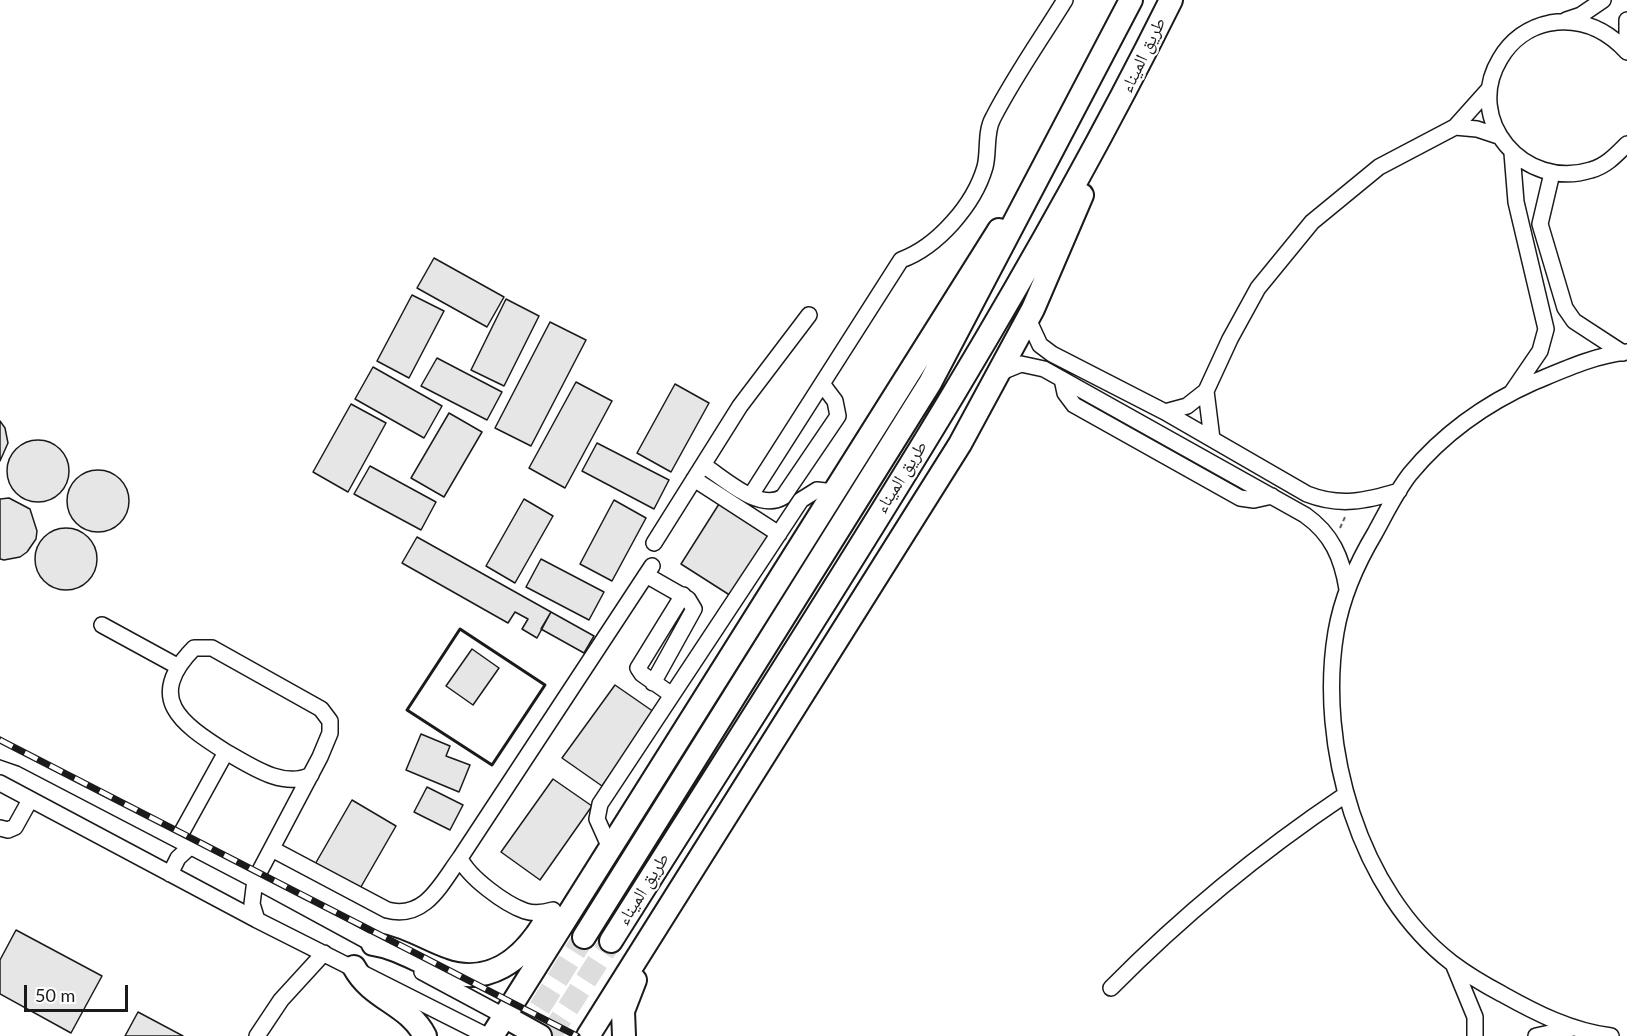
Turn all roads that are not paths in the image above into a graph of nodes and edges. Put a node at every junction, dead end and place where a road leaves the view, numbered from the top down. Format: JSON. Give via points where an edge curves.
{"nodes":[{"id":1,"x":1065,"y":0,"type":"edge"},
{"id":2,"x":1131,"y":0,"type":"edge"},
{"id":3,"x":1170,"y":0,"type":"edge"},
{"id":4,"x":1603,"y":0,"type":"edge"},
{"id":5,"x":1627,"y":20,"type":"edge"},
{"id":6,"x":1563,"y":21,"type":"junction"},
{"id":7,"x":1627,"y":39,"type":"edge"},
{"id":8,"x":1627,"y":52,"type":"edge"},
{"id":9,"x":1489,"y":89,"type":"junction"},
{"id":10,"x":1455,"y":127,"type":"junction"},
{"id":11,"x":1103,"y":135,"type":"junction"},
{"id":12,"x":1498,"y":136,"type":"junction"},
{"id":13,"x":1627,"y":144,"type":"edge"},
{"id":14,"x":1627,"y":152,"type":"edge"},
{"id":15,"x":1512,"y":153,"type":"junction"},
{"id":16,"x":1611,"y":160,"type":"junction"},
{"id":17,"x":1552,"y":173,"type":"junction"},
{"id":18,"x":1023,"y":209,"type":"junction"},
{"id":19,"x":809,"y":315,"type":"dead end"},
{"id":20,"x":1028,"y":319,"type":"junction"},
{"id":21,"x":1625,"y":352,"type":"edge"},
{"id":22,"x":999,"y":373,"type":"junction"},
{"id":23,"x":823,"y":385,"type":"junction"},
{"id":24,"x":1206,"y":391,"type":"junction"},
{"id":25,"x":1512,"y":392,"type":"junction"},
{"id":26,"x":1165,"y":412,"type":"junction"},
{"id":27,"x":1212,"y":439,"type":"junction"},
{"id":28,"x":703,"y":465,"type":"junction"},
{"id":29,"x":694,"y":479,"type":"junction"},
{"id":30,"x":1398,"y":491,"type":"junction"},
{"id":31,"x":833,"y":492,"type":"junction"},
{"id":32,"x":751,"y":495,"type":"junction"},
{"id":33,"x":779,"y":534,"type":"junction"},
{"id":34,"x":654,"y":543,"type":"dead end"},
{"id":35,"x":1347,"y":591,"type":"junction"},
{"id":36,"x":683,"y":596,"type":"junction"},
{"id":37,"x":102,"y":625,"type":"dead end"},
{"id":38,"x":177,"y":666,"type":"junction"},
{"id":39,"x":653,"y":683,"type":"junction"},
{"id":40,"x":672,"y":695,"type":"junction"},
{"id":41,"x":0,"y":751,"type":"edge"},
{"id":42,"x":226,"y":752,"type":"junction"},
{"id":43,"x":311,"y":775,"type":"junction"},
{"id":44,"x":0,"y":783,"type":"edge"},
{"id":45,"x":1345,"y":795,"type":"junction"},
{"id":46,"x":30,"y":800,"type":"junction"},
{"id":47,"x":0,"y":828,"type":"edge"},
{"id":48,"x":184,"y":843,"type":"junction"},
{"id":49,"x":609,"y":848,"type":"junction"},
{"id":50,"x":272,"y":849,"type":"junction"},
{"id":51,"x":460,"y":858,"type":"junction"},
{"id":52,"x":170,"y":874,"type":"junction"},
{"id":53,"x":592,"y":876,"type":"junction"},
{"id":54,"x":255,"y":880,"type":"junction"},
{"id":55,"x":552,"y":910,"type":"junction"},
{"id":56,"x":664,"y":915,"type":"junction"},
{"id":57,"x":257,"y":920,"type":"junction"},
{"id":58,"x":584,"y":937,"type":"tunnel mouth"},
{"id":59,"x":610,"y":941,"type":"tunnel mouth"},
{"id":60,"x":373,"y":944,"type":"junction"},
{"id":61,"x":324,"y":953,"type":"junction"},
{"id":62,"x":1452,"y":963,"type":"junction"},
{"id":63,"x":354,"y":967,"type":"junction"},
{"id":64,"x":1111,"y":988,"type":"dead end"},
{"id":65,"x":504,"y":1016,"type":"junction"},
{"id":66,"x":1573,"y":1028,"type":"junction"},
{"id":67,"x":257,"y":1036,"type":"edge"},
{"id":68,"x":425,"y":1036,"type":"edge"},
{"id":69,"x":487,"y":1036,"type":"edge"},
{"id":70,"x":492,"y":1036,"type":"edge"},
{"id":71,"x":540,"y":1036,"type":"edge"},
{"id":72,"x":588,"y":1036,"type":"edge"},
{"id":73,"x":624,"y":1036,"type":"edge"},
{"id":74,"x":1475,"y":1036,"type":"edge"},
{"id":75,"x":1536,"y":1036,"type":"edge"},
{"id":76,"x":1611,"y":1036,"type":"edge"}],
"edges":[{"from":1,"to":23,"type":"street","via":[[991,120],[985,168],[968,201],[934,241],[916,255],[901,260]]},
{"from":2,"to":18,"type":"highway","name":"طريق الميناء"},
{"from":3,"to":11,"type":"highway","name":"طريق الميناء"},
{"from":4,"to":6,"type":"street","via":[[1581,15]]},
{"from":5,"to":7,"type":"street"},
{"from":6,"to":8,"type":"street","via":[[1600,29]]},
{"from":6,"to":9,"type":"street","via":[[1541,25],[1513,42],[1494,68]]},
{"from":9,"to":10,"type":"street"},
{"from":9,"to":12,"type":"street","via":[[1489,105]]},
{"from":10,"to":12,"type":"street"},
{"from":10,"to":24,"type":"street","via":[[1379,167],[1312,222],[1258,288]]},
{"from":11,"to":20,"type":"highway","via":[[1089,179]]},
{"from":11,"to":59,"type":"highway","name":"طريق الميناء","via":[[948,402]]},
{"from":12,"to":15,"type":"street"},
{"from":13,"to":16,"type":"street"},
{"from":14,"to":16,"type":"street"},
{"from":15,"to":17,"type":"street","via":[[1537,169]]},
{"from":15,"to":25,"type":"street","via":[[1517,211],[1546,329],[1540,351]]},
{"from":16,"to":17,"type":"street","via":[[1582,172]]},
{"from":17,"to":21,"type":"street","via":[[1540,224],[1565,308],[1574,321]]},
{"from":18,"to":31,"type":"highway","via":[[993,237]]},
{"from":18,"to":58,"type":"highway","name":"طريق الميناء","via":[[897,439]]},
{"from":19,"to":28,"type":"street","via":[[759,378]]},
{"from":20,"to":22,"type":"highway"},
{"from":20,"to":26,"type":"street","via":[[1045,350]]},
{"from":21,"to":25,"type":"street","via":[[1593,360]]},
{"from":22,"to":35,"type":"street","via":[[1013,365],[1029,364],[1062,379],[1305,515],[1330,538],[1341,559]]},
{"from":22,"to":56,"type":"highway","via":[[937,483]]},
{"from":23,"to":32,"type":"street"},
{"from":23,"to":32,"type":"street","via":[[838,406],[836,420],[783,497],[765,502]]},
{"from":24,"to":26,"type":"street","via":[[1187,406]]},
{"from":24,"to":27,"type":"street"},
{"from":25,"to":30,"type":"street","via":[[1456,429]]},
{"from":26,"to":27,"type":"street"},
{"from":27,"to":30,"type":"street","via":[[1307,494],[1327,501],[1368,501]]},
{"from":28,"to":29,"type":"street"},
{"from":28,"to":32,"type":"street"},
{"from":29,"to":33,"type":"street"},
{"from":29,"to":34,"type":"street"},
{"from":30,"to":35,"type":"street"},
{"from":31,"to":33,"type":"street","via":[[817,490],[806,496]]},
{"from":31,"to":49,"type":"highway"},
{"from":33,"to":40,"type":"street"},
{"from":35,"to":45,"type":"street","via":[[1336,632],[1332,709]]},
{"from":36,"to":39,"type":"street","via":[[693,605],[694,612]]},
{"from":36,"to":39,"type":"street","via":[[639,666],[640,673]]},
{"from":36,"to":51,"type":"street","via":[[649,571]]},
{"from":37,"to":38,"type":"street"},
{"from":38,"to":42,"type":"street","via":[[169,688],[176,713],[192,731]]},
{"from":38,"to":43,"type":"street","via":[[194,648],[212,648],[321,709],[330,721],[330,733]]},
{"from":39,"to":40,"type":"street"},
{"from":40,"to":49,"type":"street","via":[[600,804],[597,819]]},
{"from":41,"to":48,"type":"street","via":[[23,759]]},
{"from":42,"to":43,"type":"street","via":[[287,781]]},
{"from":42,"to":48,"type":"street"},
{"from":43,"to":50,"type":"street"},
{"from":44,"to":46,"type":"street"},
{"from":45,"to":62,"type":"street","via":[[1369,853],[1395,899],[1418,930]]},
{"from":45,"to":64,"type":"street","via":[[1246,865]]},
{"from":46,"to":47,"type":"street","via":[[15,827],[8,831]]},
{"from":46,"to":52,"type":"street"},
{"from":48,"to":52,"type":"street"},
{"from":48,"to":54,"type":"street"},
{"from":49,"to":53,"type":"highway"},
{"from":50,"to":51,"type":"street","via":[[387,910],[403,913],[426,904]]},
{"from":50,"to":54,"type":"street"},
{"from":51,"to":55,"type":"street","via":[[472,876],[519,909],[531,913]]},
{"from":52,"to":57,"type":"street"},
{"from":53,"to":55,"type":"highway","via":[[566,894]]},
{"from":53,"to":65,"type":"highway"},
{"from":54,"to":57,"type":"street","via":[[251,896]]},
{"from":54,"to":60,"type":"street"},
{"from":55,"to":60,"type":"highway","via":[[527,950],[509,964],[487,973],[452,973],[404,952]]},
{"from":56,"to":72,"type":"highway"},
{"from":56,"to":73,"type":"highway","via":[[661,933],[626,999]]},
{"from":57,"to":61,"type":"street"},
{"from":60,"to":65,"type":"street"},
{"from":61,"to":63,"type":"street"},
{"from":61,"to":67,"type":"street","via":[[281,1000]]},
{"from":62,"to":66,"type":"street","via":[[1509,998]]},
{"from":62,"to":74,"type":"street","via":[[1472,1009]]},
{"from":63,"to":68,"type":"highway","via":[[366,986],[406,1012]]},
{"from":63,"to":69,"type":"street"},
{"from":65,"to":70,"type":"highway"},
{"from":65,"to":71,"type":"highway"},
{"from":66,"to":75,"type":"street"},
{"from":66,"to":76,"type":"street"}]}
